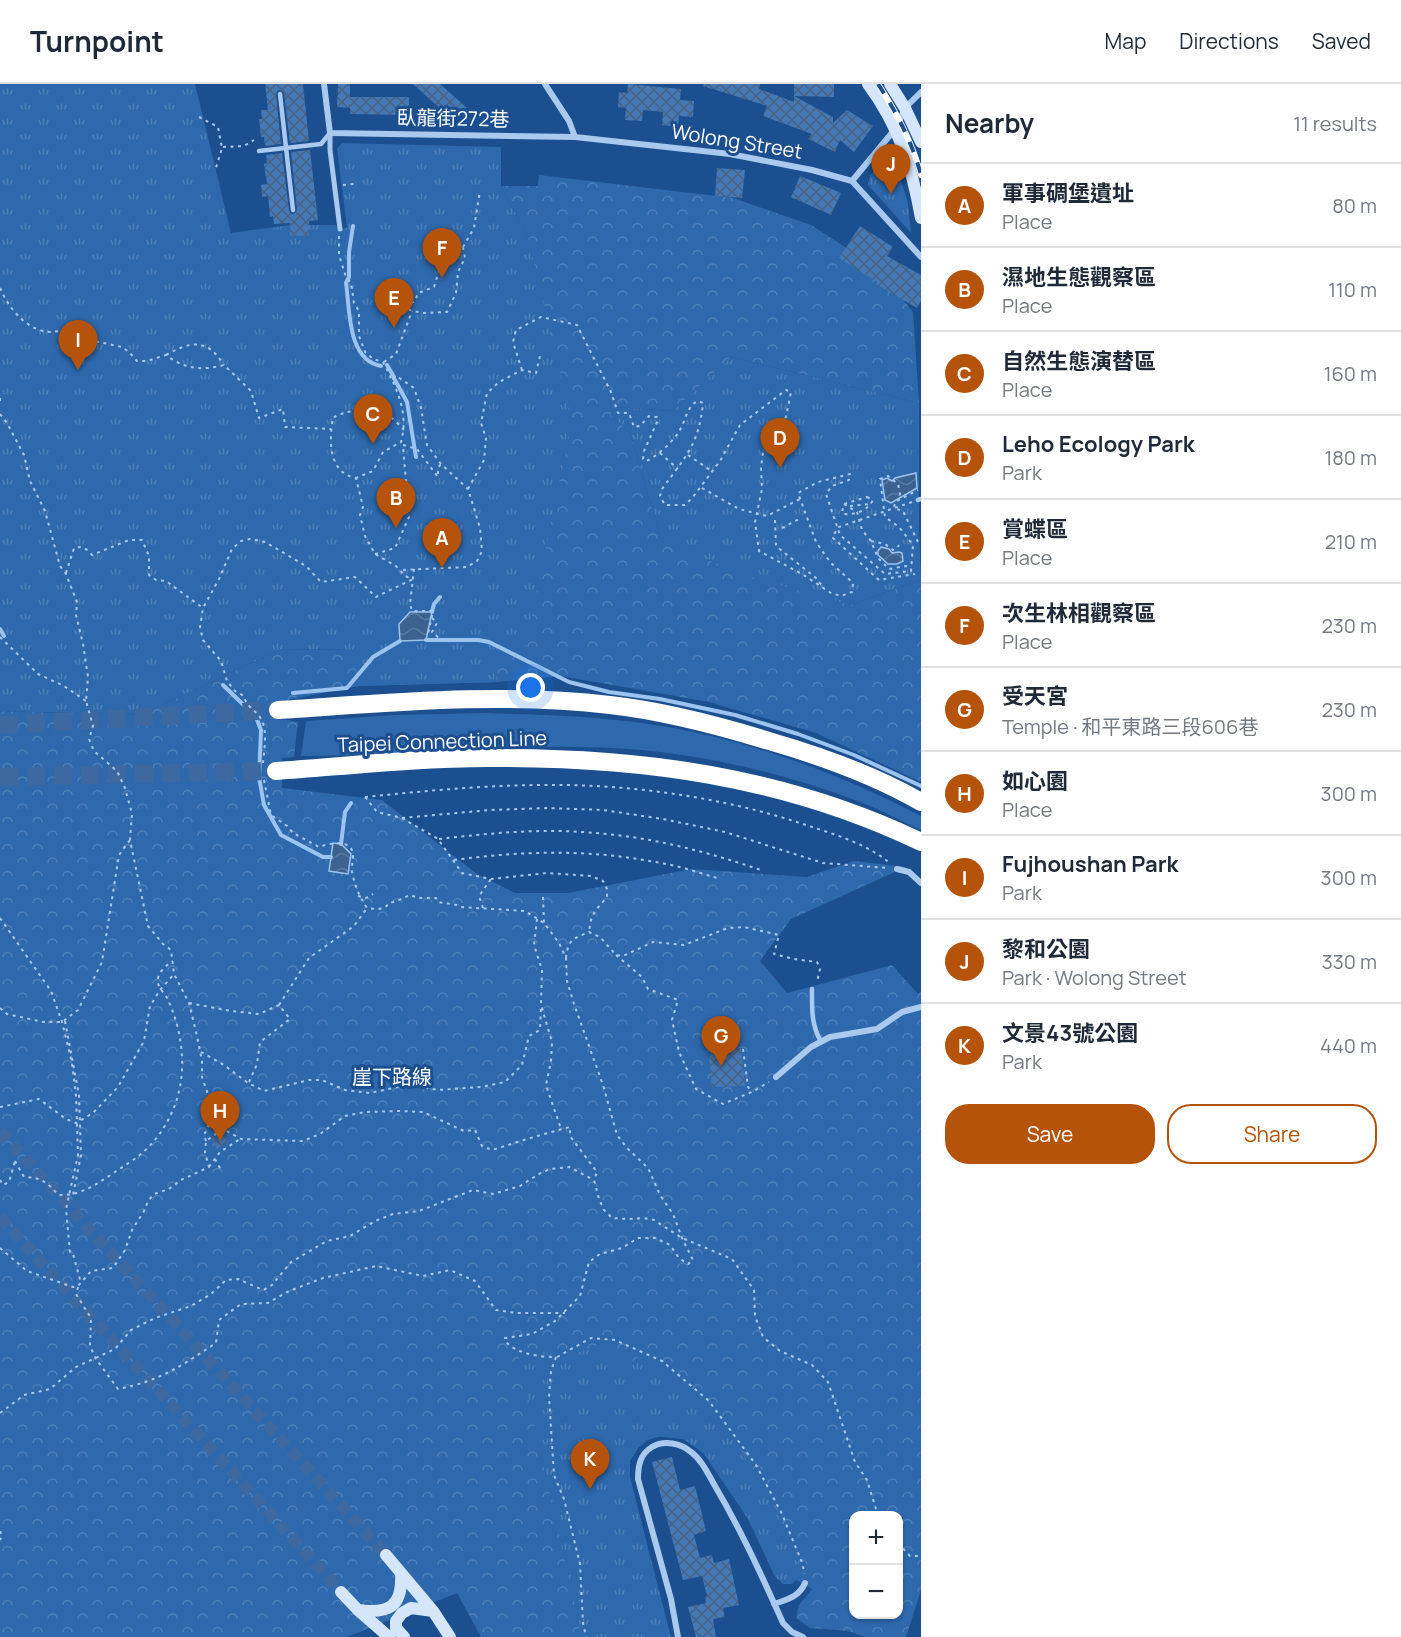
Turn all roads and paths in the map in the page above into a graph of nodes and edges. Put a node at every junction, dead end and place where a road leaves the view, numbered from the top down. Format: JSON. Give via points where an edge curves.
{"nodes":[{"id":1,"x":324,"y":84,"type":"edge"},
{"id":2,"x":545,"y":84,"type":"edge"},
{"id":3,"x":868,"y":84,"type":"edge"},
{"id":4,"x":890,"y":84,"type":"edge"},
{"id":5,"x":921,"y":92,"type":"edge"},
{"id":6,"x":280,"y":94,"type":"dead end"},
{"id":7,"x":905,"y":108,"type":"junction"},
{"id":8,"x":199,"y":117,"type":"dead end"},
{"id":9,"x":896,"y":128,"type":"junction"},
{"id":10,"x":330,"y":133,"type":"junction"},
{"id":11,"x":575,"y":137,"type":"junction"},
{"id":12,"x":254,"y":140,"type":"dead end"},
{"id":13,"x":921,"y":142,"type":"edge"},
{"id":14,"x":222,"y":148,"type":"junction"},
{"id":15,"x":286,"y":148,"type":"junction"},
{"id":16,"x":259,"y":152,"type":"dead end"},
{"id":17,"x":215,"y":171,"type":"dead end"},
{"id":18,"x":852,"y":182,"type":"junction"},
{"id":19,"x":354,"y":184,"type":"dead end"},
{"id":20,"x":334,"y":187,"type":"junction"},
{"id":21,"x":480,"y":191,"type":"dead end"},
{"id":22,"x":293,"y":210,"type":"dead end"},
{"id":23,"x":921,"y":218,"type":"edge"},
{"id":24,"x":340,"y":229,"type":"joint"},
{"id":25,"x":463,"y":247,"type":"junction"},
{"id":26,"x":921,"y":257,"type":"edge"},
{"id":27,"x":0,"y":288,"type":"edge"},
{"id":28,"x":379,"y":296,"type":"dead end"},
{"id":29,"x":404,"y":303,"type":"junction"},
{"id":30,"x":412,"y":311,"type":"junction"},
{"id":31,"x":166,"y":355,"type":"junction"},
{"id":32,"x":540,"y":356,"type":"dead end"},
{"id":33,"x":383,"y":362,"type":"junction"},
{"id":34,"x":224,"y":365,"type":"junction"},
{"id":35,"x":522,"y":370,"type":"junction"},
{"id":36,"x":392,"y":379,"type":"junction"},
{"id":37,"x":0,"y":414,"type":"edge"},
{"id":38,"x":331,"y":429,"type":"junction"},
{"id":39,"x":404,"y":430,"type":"junction"},
{"id":40,"x":402,"y":444,"type":"junction"},
{"id":41,"x":659,"y":452,"type":"junction"},
{"id":42,"x":688,"y":454,"type":"junction"},
{"id":43,"x":441,"y":464,"type":"junction"},
{"id":44,"x":678,"y":469,"type":"junction"},
{"id":45,"x":711,"y":471,"type":"junction"},
{"id":46,"x":356,"y":478,"type":"junction"},
{"id":47,"x":702,"y":488,"type":"junction"},
{"id":48,"x":468,"y":489,"type":"junction"},
{"id":49,"x":918,"y":490,"type":"dead end"},
{"id":50,"x":800,"y":499,"type":"junction"},
{"id":51,"x":901,"y":499,"type":"junction"},
{"id":52,"x":920,"y":500,"type":"edge"},
{"id":53,"x":871,"y":504,"type":"junction"},
{"id":54,"x":846,"y":505,"type":"junction"},
{"id":55,"x":894,"y":508,"type":"junction"},
{"id":56,"x":857,"y":512,"type":"junction"},
{"id":57,"x":883,"y":512,"type":"junction"},
{"id":58,"x":757,"y":514,"type":"junction"},
{"id":59,"x":800,"y":519,"type":"dead end"},
{"id":60,"x":775,"y":520,"type":"dead end"},
{"id":61,"x":859,"y":520,"type":"junction"},
{"id":62,"x":838,"y":527,"type":"junction"},
{"id":63,"x":782,"y":528,"type":"dead end"},
{"id":64,"x":871,"y":541,"type":"junction"},
{"id":65,"x":918,"y":542,"type":"dead end"},
{"id":66,"x":899,"y":545,"type":"dead end"},
{"id":67,"x":375,"y":554,"type":"junction"},
{"id":68,"x":911,"y":568,"type":"junction"},
{"id":69,"x":414,"y":569,"type":"junction"},
{"id":70,"x":402,"y":570,"type":"junction"},
{"id":71,"x":66,"y":574,"type":"junction"},
{"id":72,"x":915,"y":574,"type":"dead end"},
{"id":73,"x":413,"y":579,"type":"junction"},
{"id":74,"x":825,"y":589,"type":"junction"},
{"id":75,"x":203,"y":608,"type":"junction"},
{"id":76,"x":432,"y":618,"type":"junction"},
{"id":77,"x":429,"y":634,"type":"dead end"},
{"id":78,"x":0,"y":637,"type":"edge"},
{"id":79,"x":439,"y":638,"type":"dead end"},
{"id":80,"x":86,"y":701,"type":"junction"},
{"id":81,"x":278,"y":710,"type":"tunnel mouth"},
{"id":82,"x":267,"y":771,"type":"junction"},
{"id":83,"x":921,"y":802,"type":"edge"},
{"id":84,"x":402,"y":818,"type":"junction"},
{"id":85,"x":438,"y":839,"type":"junction"},
{"id":86,"x":130,"y":840,"type":"junction"},
{"id":87,"x":921,"y":842,"type":"edge"},
{"id":88,"x":453,"y":860,"type":"junction"},
{"id":89,"x":897,"y":869,"type":"junction"},
{"id":90,"x":761,"y":870,"type":"dead end"},
{"id":91,"x":717,"y":878,"type":"dead end"},
{"id":92,"x":491,"y":879,"type":"junction"},
{"id":93,"x":921,"y":884,"type":"edge"},
{"id":94,"x":373,"y":894,"type":"dead end"},
{"id":95,"x":358,"y":896,"type":"junction"},
{"id":96,"x":543,"y":897,"type":"dead end"},
{"id":97,"x":367,"y":908,"type":"junction"},
{"id":98,"x":483,"y":908,"type":"junction"},
{"id":99,"x":0,"y":918,"type":"edge"},
{"id":100,"x":537,"y":918,"type":"junction"},
{"id":101,"x":544,"y":923,"type":"junction"},
{"id":102,"x":589,"y":933,"type":"junction"},
{"id":103,"x":616,"y":954,"type":"junction"},
{"id":104,"x":566,"y":958,"type":"junction"},
{"id":105,"x":173,"y":961,"type":"junction"},
{"id":106,"x":174,"y":974,"type":"junction"},
{"id":107,"x":812,"y":989,"type":"joint"},
{"id":108,"x":160,"y":990,"type":"junction"},
{"id":109,"x":189,"y":1003,"type":"junction"},
{"id":110,"x":279,"y":1005,"type":"junction"},
{"id":111,"x":541,"y":1005,"type":"junction"},
{"id":112,"x":921,"y":1007,"type":"edge"},
{"id":113,"x":0,"y":1008,"type":"edge"},
{"id":114,"x":64,"y":1021,"type":"junction"},
{"id":115,"x":820,"y":1042,"type":"junction"},
{"id":116,"x":743,"y":1049,"type":"dead end"},
{"id":117,"x":201,"y":1052,"type":"junction"},
{"id":118,"x":776,"y":1077,"type":"joint"},
{"id":119,"x":248,"y":1083,"type":"junction"},
{"id":120,"x":754,"y":1091,"type":"junction"},
{"id":121,"x":0,"y":1107,"type":"edge"},
{"id":122,"x":79,"y":1120,"type":"junction"},
{"id":123,"x":75,"y":1123,"type":"junction"},
{"id":124,"x":561,"y":1129,"type":"junction"},
{"id":125,"x":241,"y":1139,"type":"junction"},
{"id":126,"x":206,"y":1142,"type":"junction"},
{"id":127,"x":215,"y":1159,"type":"junction"},
{"id":128,"x":209,"y":1167,"type":"junction"},
{"id":129,"x":221,"y":1170,"type":"dead end"},
{"id":130,"x":0,"y":1180,"type":"edge"},
{"id":131,"x":594,"y":1180,"type":"junction"},
{"id":132,"x":71,"y":1195,"type":"junction"},
{"id":133,"x":682,"y":1238,"type":"junction"},
{"id":134,"x":1,"y":1249,"type":"edge"},
{"id":135,"x":0,"y":1254,"type":"edge"},
{"id":136,"x":81,"y":1283,"type":"junction"},
{"id":137,"x":78,"y":1286,"type":"junction"},
{"id":138,"x":565,"y":1313,"type":"junction"},
{"id":139,"x":556,"y":1357,"type":"junction"},
{"id":140,"x":96,"y":1359,"type":"junction"},
{"id":141,"x":0,"y":1413,"type":"edge"},
{"id":142,"x":878,"y":1511,"type":"edge"},
{"id":143,"x":0,"y":1531,"type":"edge"},
{"id":144,"x":0,"y":1540,"type":"edge"},
{"id":145,"x":903,"y":1549,"type":"edge"},
{"id":146,"x":386,"y":1555,"type":"tunnel mouth"},
{"id":147,"x":921,"y":1556,"type":"edge"},
{"id":148,"x":401,"y":1573,"type":"junction"},
{"id":149,"x":805,"y":1583,"type":"joint"},
{"id":150,"x":341,"y":1592,"type":"tunnel mouth"},
{"id":151,"x":774,"y":1604,"type":"junction"},
{"id":152,"x":358,"y":1610,"type":"junction"},
{"id":153,"x":433,"y":1611,"type":"junction"},
{"id":154,"x":389,"y":1637,"type":"edge"},
{"id":155,"x":404,"y":1637,"type":"edge"},
{"id":156,"x":450,"y":1637,"type":"edge"},
{"id":157,"x":586,"y":1637,"type":"edge"},
{"id":158,"x":678,"y":1637,"type":"edge"},
{"id":159,"x":803,"y":1637,"type":"edge"}],
"edges":[{"from":1,"to":10,"type":"street"},
{"from":2,"to":11,"type":"street"},
{"from":3,"to":9,"type":"main road"},
{"from":4,"to":7,"type":"main road"},
{"from":5,"to":7,"type":"street"},
{"from":6,"to":15,"type":"lane"},
{"from":7,"to":9,"type":"street"},
{"from":7,"to":13,"type":"main road"},
{"from":8,"to":14,"type":"path","via":[[218,127]]},
{"from":9,"to":18,"type":"street"},
{"from":9,"to":23,"type":"main road"},
{"from":10,"to":11,"type":"street","name":"臥龍街272巷"},
{"from":10,"to":15,"type":"lane","via":[[321,144]]},
{"from":10,"to":20,"type":"street"},
{"from":11,"to":18,"type":"street","name":"Wolong Street","via":[[730,154]]},
{"from":12,"to":14,"type":"path","via":[[244,146]]},
{"from":14,"to":17,"type":"path"},
{"from":15,"to":16,"type":"lane"},
{"from":15,"to":22,"type":"lane"},
{"from":18,"to":26,"type":"street"},
{"from":19,"to":20,"type":"path"},
{"from":20,"to":24,"type":"street"},
{"from":21,"to":25,"type":"path","via":[[474,228]]},
{"from":24,"to":33,"type":"path","via":[[339,255],[359,311],[359,336],[365,352]]},
{"from":25,"to":29,"type":"path","via":[[453,249],[444,259],[434,287],[418,293],[416,301]]},
{"from":25,"to":30,"type":"path","via":[[465,258],[447,312]]},
{"from":27,"to":31,"type":"path","via":[[11,307],[34,329],[55,332],[69,328],[85,339],[122,346],[136,361],[147,362]]},
{"from":28,"to":29,"type":"path"},
{"from":29,"to":30,"type":"path","via":[[402,308]]},
{"from":30,"to":33,"type":"path","via":[[396,354]]},
{"from":31,"to":34,"type":"path","via":[[204,369]]},
{"from":31,"to":34,"type":"path","via":[[188,344],[201,345]]},
{"from":32,"to":35,"type":"path","via":[[536,373]]},
{"from":33,"to":36,"type":"path"},
{"from":34,"to":38,"type":"path","via":[[251,391],[259,418],[283,409],[285,427]]},
{"from":35,"to":41,"type":"path","via":[[513,342],[516,330],[541,317],[577,325],[618,413],[629,413],[634,427],[649,416],[658,420],[643,459],[649,461]]},
{"from":35,"to":48,"type":"path","via":[[486,393],[481,423],[486,438],[484,460]]},
{"from":36,"to":39,"type":"path","via":[[404,412]]},
{"from":36,"to":43,"type":"path","via":[[398,377],[414,388],[427,445]]},
{"from":37,"to":71,"type":"path","via":[[24,455]]},
{"from":38,"to":39,"type":"path","via":[[333,418],[340,413],[369,411],[385,414]]},
{"from":38,"to":46,"type":"path","via":[[334,464],[348,477]]},
{"from":39,"to":40,"type":"path"},
{"from":40,"to":43,"type":"path","via":[[417,449],[438,477]]},
{"from":40,"to":46,"type":"path","via":[[383,452],[373,471]]},
{"from":40,"to":67,"type":"path","via":[[409,517],[395,548]]},
{"from":41,"to":42,"type":"path","via":[[680,431],[690,405],[698,401],[703,404],[701,424]]},
{"from":41,"to":44,"type":"path"},
{"from":42,"to":44,"type":"path"},
{"from":42,"to":45,"type":"path"},
{"from":43,"to":48,"type":"path"},
{"from":44,"to":47,"type":"path","via":[[662,489],[660,496],[665,505],[686,504]]},
{"from":45,"to":47,"type":"path"},
{"from":45,"to":58,"type":"path","via":[[740,425],[786,390],[790,392],[786,417],[763,452]]},
{"from":46,"to":67,"type":"path","via":[[365,536]]},
{"from":47,"to":58,"type":"path"},
{"from":48,"to":69,"type":"path","via":[[480,528],[482,551],[477,561],[467,567]]},
{"from":49,"to":51,"type":"path"},
{"from":50,"to":58,"type":"path","via":[[767,516]]},
{"from":50,"to":62,"type":"path","via":[[798,493],[818,482],[850,474],[849,480],[832,486],[826,494]]},
{"from":50,"to":74,"type":"path","via":[[816,542],[830,562],[853,583],[852,592],[841,596]]},
{"from":51,"to":55,"type":"path"},
{"from":51,"to":57,"type":"path","via":[[898,484],[888,476],[880,479]]},
{"from":52,"to":55,"type":"path"},
{"from":53,"to":54,"type":"path"},
{"from":53,"to":54,"type":"path","via":[[873,500],[867,496]]},
{"from":53,"to":56,"type":"path"},
{"from":54,"to":56,"type":"path"},
{"from":54,"to":56,"type":"path","via":[[843,514]]},
{"from":55,"to":57,"type":"path"},
{"from":55,"to":65,"type":"path","via":[[903,511]]},
{"from":56,"to":61,"type":"path"},
{"from":57,"to":61,"type":"path"},
{"from":57,"to":68,"type":"path","via":[[913,545]]},
{"from":58,"to":74,"type":"path","via":[[759,551]]},
{"from":59,"to":63,"type":"path"},
{"from":60,"to":74,"type":"path","via":[[776,546]]},
{"from":61,"to":62,"type":"path"},
{"from":61,"to":64,"type":"path"},
{"from":62,"to":68,"type":"path","via":[[840,535],[885,574]]},
{"from":62,"to":72,"type":"path","via":[[832,537],[879,580]]},
{"from":64,"to":66,"type":"path","via":[[893,550]]},
{"from":64,"to":68,"type":"path","via":[[878,558],[889,569]]},
{"from":67,"to":70,"type":"path"},
{"from":69,"to":70,"type":"path"},
{"from":69,"to":73,"type":"path"},
{"from":70,"to":73,"type":"path"},
{"from":71,"to":75,"type":"path","via":[[74,548],[87,549],[92,555],[129,540],[142,540],[149,556],[149,575],[166,581]]},
{"from":71,"to":80,"type":"path","via":[[77,602],[76,615],[87,664]]},
{"from":73,"to":75,"type":"path","via":[[376,597],[355,577],[321,582],[306,566],[265,542],[250,539],[232,549]]},
{"from":73,"to":76,"type":"path","via":[[412,611],[433,611]]},
{"from":75,"to":82,"type":"path","via":[[203,640],[221,662],[234,691],[244,696],[261,719]]},
{"from":76,"to":77,"type":"path"},
{"from":76,"to":79,"type":"path","via":[[437,623],[432,632]]},
{"from":78,"to":80,"type":"path","via":[[38,674]]},
{"from":80,"to":86,"type":"path","via":[[93,726],[89,739],[94,751],[117,771],[125,788],[130,806]]},
{"from":81,"to":83,"type":"highway","name":"Taipei Connection Line","via":[[482,699],[609,705],[677,717],[795,748],[850,768]]},
{"from":82,"to":87,"type":"highway","name":"Taipei Connection Line","via":[[487,758],[669,767],[783,790],[890,827]]},
{"from":82,"to":95,"type":"path","via":[[271,815],[319,847],[342,843],[351,850]]},
{"from":84,"to":85,"type":"path"},
{"from":84,"to":89,"type":"path","via":[[513,809],[603,810],[725,832],[823,863]]},
{"from":84,"to":89,"type":"path","via":[[377,812],[365,797],[548,784],[665,793],[730,804],[832,833],[881,855]]},
{"from":85,"to":88,"type":"path"},
{"from":85,"to":90,"type":"path","via":[[506,832],[596,833],[659,842]]},
{"from":86,"to":105,"type":"path","via":[[148,926],[171,950]]},
{"from":86,"to":114,"type":"path","via":[[119,855],[102,962],[78,1010]]},
{"from":88,"to":91,"type":"path","via":[[546,851],[594,854],[656,862]]},
{"from":88,"to":92,"type":"path","via":[[462,873]]},
{"from":89,"to":93,"type":"street","via":[[909,872]]},
{"from":92,"to":98,"type":"path","via":[[479,896]]},
{"from":92,"to":102,"type":"path","via":[[547,873],[591,876],[603,881],[607,897],[596,911]]},
{"from":94,"to":95,"type":"path","via":[[366,898]]},
{"from":95,"to":97,"type":"path"},
{"from":96,"to":101,"type":"path"},
{"from":97,"to":98,"type":"path","via":[[380,910],[410,895]]},
{"from":97,"to":110,"type":"path","via":[[354,926],[309,958]]},
{"from":98,"to":100,"type":"path","via":[[525,911]]},
{"from":99,"to":114,"type":"path","via":[[51,991]]},
{"from":100,"to":101,"type":"path"},
{"from":100,"to":111,"type":"path","via":[[534,945],[542,970]]},
{"from":101,"to":104,"type":"path"},
{"from":102,"to":103,"type":"path","via":[[600,937]]},
{"from":102,"to":104,"type":"path","via":[[573,938],[567,946]]},
{"from":103,"to":107,"type":"path","via":[[623,956],[653,942],[684,945],[728,928],[744,927],[779,935],[774,954],[817,962],[820,969],[816,990]]},
{"from":103,"to":120,"type":"path","via":[[642,977],[648,989],[678,1000],[672,1020],[679,1052],[696,1089],[723,1104]]},
{"from":104,"to":133,"type":"path","via":[[567,981],[617,1135],[648,1168]]},
{"from":105,"to":106,"type":"path"},
{"from":105,"to":108,"type":"path","via":[[163,968],[158,979]]},
{"from":106,"to":108,"type":"path"},
{"from":106,"to":109,"type":"path"},
{"from":107,"to":115,"type":"lane","via":[[812,1017]]},
{"from":108,"to":122,"type":"path","via":[[150,1006],[144,1041],[118,1087],[93,1113]]},
{"from":108,"to":132,"type":"path","via":[[167,997],[180,1033],[182,1069],[175,1105],[144,1152],[101,1181]]},
{"from":109,"to":110,"type":"path","via":[[259,1014]]},
{"from":109,"to":117,"type":"path"},
{"from":110,"to":119,"type":"path","via":[[291,1019],[260,1042],[257,1064]]},
{"from":111,"to":119,"type":"path","name":"崖下路線","via":[[540,1030],[529,1036],[522,1065],[506,1082],[438,1090],[398,1087],[370,1093],[345,1090],[322,1080],[264,1091]]},
{"from":111,"to":124,"type":"path","via":[[552,1042],[546,1085]]},
{"from":112,"to":115,"type":"street","via":[[902,1012],[877,1029],[839,1034]]},
{"from":113,"to":114,"type":"path","via":[[7,1014],[43,1022]]},
{"from":114,"to":122,"type":"path","via":[[79,1095]]},
{"from":114,"to":123,"type":"path","via":[[76,1096]]},
{"from":115,"to":118,"type":"street"},
{"from":116,"to":120,"type":"path","via":[[748,1087]]},
{"from":117,"to":119,"type":"path","name":"崖下路線"},
{"from":117,"to":126,"type":"path","via":[[202,1077],[211,1103],[220,1113],[214,1114],[204,1135]]},
{"from":118,"to":120,"type":"path"},
{"from":121,"to":123,"type":"path","via":[[39,1099]]},
{"from":122,"to":123,"type":"path"},
{"from":122,"to":132,"type":"path","via":[[81,1155]]},
{"from":123,"to":132,"type":"path","via":[[78,1155]]},
{"from":124,"to":125,"type":"path","via":[[492,1150],[482,1146],[475,1130],[464,1131],[423,1113],[365,1112],[345,1116],[303,1141]]},
{"from":124,"to":131,"type":"path","via":[[570,1127],[570,1136],[597,1172]]},
{"from":125,"to":126,"type":"path","via":[[223,1129]]},
{"from":125,"to":127,"type":"path"},
{"from":126,"to":128,"type":"path"},
{"from":127,"to":128,"type":"path"},
{"from":127,"to":129,"type":"path"},
{"from":128,"to":136,"type":"path","via":[[154,1194],[113,1268],[91,1271]]},
{"from":130,"to":132,"type":"path","via":[[3,1185],[9,1182],[15,1161],[24,1177],[38,1177],[58,1195]]},
{"from":131,"to":133,"type":"path","via":[[604,1210],[612,1218],[654,1220]]},
{"from":131,"to":140,"type":"path","via":[[569,1167],[550,1169],[520,1186],[493,1194],[473,1190],[419,1211],[393,1214],[350,1236],[327,1241],[291,1262],[263,1290],[238,1279],[226,1280],[191,1306],[131,1330],[115,1349]]},
{"from":132,"to":136,"type":"path","via":[[66,1209],[70,1247]]},
{"from":133,"to":138,"type":"path","via":[[693,1260],[688,1264],[670,1245],[655,1238],[638,1238],[622,1248],[600,1254],[589,1262],[580,1296]]},
{"from":133,"to":142,"type":"path","via":[[732,1259],[754,1290],[755,1316],[763,1337],[780,1351],[812,1365],[823,1376],[855,1462],[867,1480]]},
{"from":134,"to":135,"type":"path"},
{"from":134,"to":137,"type":"path","via":[[27,1271]]},
{"from":136,"to":137,"type":"path"},
{"from":137,"to":140,"type":"path","via":[[76,1294],[91,1318],[90,1346]]},
{"from":138,"to":139,"type":"path","via":[[532,1334],[505,1338],[514,1349]]},
{"from":138,"to":140,"type":"path","via":[[496,1310],[475,1281],[450,1270],[423,1276],[376,1266],[323,1278],[268,1303],[241,1304],[219,1320],[216,1343],[172,1372],[143,1384],[118,1389]]},
{"from":139,"to":149,"type":"path","via":[[591,1338],[615,1340],[662,1361],[709,1401],[756,1465],[772,1494],[803,1564]]},
{"from":139,"to":157,"type":"path","via":[[549,1397],[554,1475],[580,1564]]},
{"from":140,"to":141,"type":"path","via":[[76,1366],[50,1389],[24,1395]]},
{"from":143,"to":144,"type":"path"},
{"from":145,"to":147,"type":"path","via":[[910,1556]]},
{"from":146,"to":148,"type":"main road"},
{"from":148,"to":152,"type":"main road","via":[[402,1588],[396,1602],[377,1613]]},
{"from":148,"to":153,"type":"main road"},
{"from":149,"to":151,"type":"street","via":[[795,1597]]},
{"from":150,"to":152,"type":"main road"},
{"from":151,"to":158,"type":"street","via":[[740,1529],[698,1458],[681,1446],[658,1444],[642,1456],[638,1479]]},
{"from":151,"to":159,"type":"street","via":[[783,1623]]},
{"from":152,"to":154,"type":"main road"},
{"from":153,"to":155,"type":"main road","via":[[411,1608],[402,1612],[396,1628]]},
{"from":153,"to":156,"type":"main road"}]}
